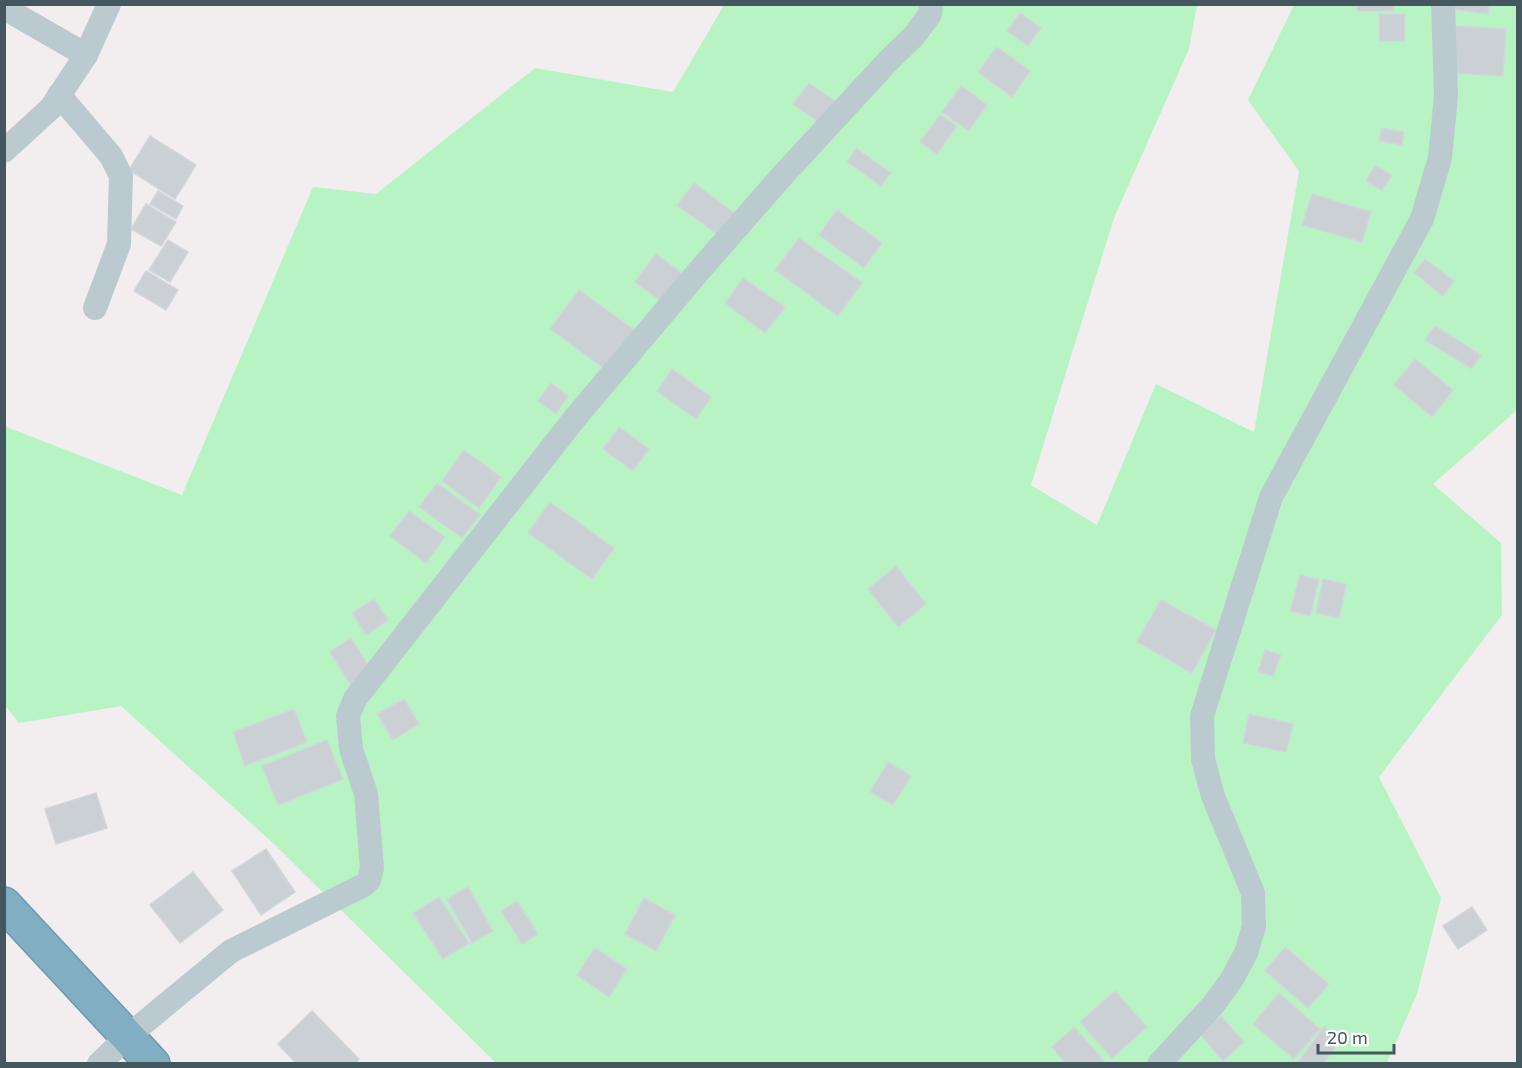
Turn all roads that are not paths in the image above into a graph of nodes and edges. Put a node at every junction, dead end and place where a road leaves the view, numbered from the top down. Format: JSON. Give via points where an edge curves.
{"nodes":[{"id":1,"x":109,"y":4,"type":"edge"},
{"id":2,"x":931,"y":4,"type":"edge"},
{"id":3,"x":1443,"y":4,"type":"edge"},
{"id":4,"x":4,"y":8,"type":"edge"},
{"id":5,"x":86,"y":55,"type":"junction"},
{"id":6,"x":59,"y":95,"type":"junction"},
{"id":7,"x":4,"y":151,"type":"edge"},
{"id":8,"x":94,"y":308,"type":"dead end"},
{"id":9,"x":4,"y":904,"type":"edge"},
{"id":10,"x":128,"y":1036,"type":"junction"},
{"id":11,"x":99,"y":1064,"type":"edge"},
{"id":12,"x":153,"y":1064,"type":"edge"},
{"id":13,"x":1159,"y":1064,"type":"edge"}],
"edges":[{"from":1,"to":5,"type":"street"},
{"from":2,"to":10,"type":"street","via":[[930,14],[914,36],[782,176],[575,418],[355,699],[348,716],[351,749],[366,794],[372,868],[369,880],[231,951]]},
{"from":3,"to":13,"type":"street","via":[[1446,96],[1440,158],[1422,219],[1271,497],[1202,716],[1203,759],[1213,796],[1253,893],[1254,926],[1232,979]]},
{"from":4,"to":5,"type":"street"},
{"from":5,"to":6,"type":"street"},
{"from":6,"to":7,"type":"street","via":[[51,108]]},
{"from":6,"to":8,"type":"street","via":[[106,149],[121,176],[119,244]]},
{"from":9,"to":10,"type":"highway"},
{"from":10,"to":11,"type":"street"},
{"from":10,"to":12,"type":"highway"}]}
